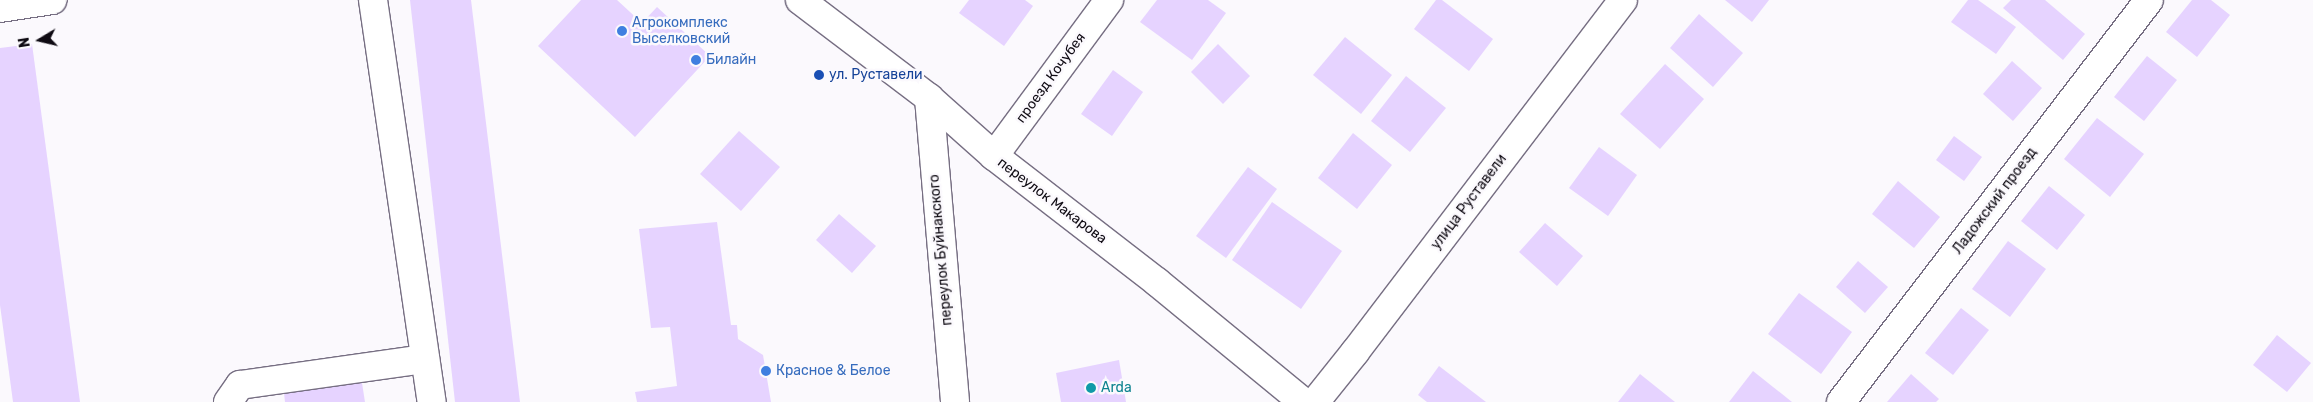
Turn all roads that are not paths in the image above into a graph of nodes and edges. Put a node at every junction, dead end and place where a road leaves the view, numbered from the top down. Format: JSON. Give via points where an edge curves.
{"nodes":[{"id":1,"x":52,"y":0,"type":"edge"},
{"id":2,"x":374,"y":0,"type":"edge"},
{"id":3,"x":800,"y":0,"type":"edge"},
{"id":4,"x":1109,"y":0,"type":"edge"},
{"id":5,"x":1622,"y":0,"type":"edge"},
{"id":6,"x":2149,"y":0,"type":"edge"},
{"id":7,"x":0,"y":8,"type":"edge"},
{"id":8,"x":929,"y":98,"type":"junction"},
{"id":9,"x":994,"y":156,"type":"junction"},
{"id":10,"x":425,"y":360,"type":"junction"},
{"id":11,"x":228,"y":402,"type":"edge"},
{"id":12,"x":432,"y":402,"type":"edge"},
{"id":13,"x":954,"y":402,"type":"edge"},
{"id":14,"x":1302,"y":402,"type":"edge"},
{"id":15,"x":1314,"y":402,"type":"edge"},
{"id":16,"x":1841,"y":402,"type":"edge"}],
"edges":[{"from":1,"to":7,"type":"street"},
{"from":2,"to":10,"type":"street"},
{"from":3,"to":8,"type":"street","name":"переулок Макарова"},
{"from":4,"to":9,"type":"street","name":"проезд Кочубея"},
{"from":5,"to":15,"type":"street","name":"улица Руставели","via":[[1356,352]]},
{"from":6,"to":16,"type":"street","name":"Ладожский проезд"},
{"from":8,"to":9,"type":"street","name":"переулок Макарова"},
{"from":8,"to":13,"type":"street","name":"переулок Буйнакского"},
{"from":9,"to":14,"type":"street","name":"переулок Макарова","via":[[1158,282]]},
{"from":10,"to":11,"type":"street","via":[[240,386]]},
{"from":10,"to":12,"type":"street"}]}
